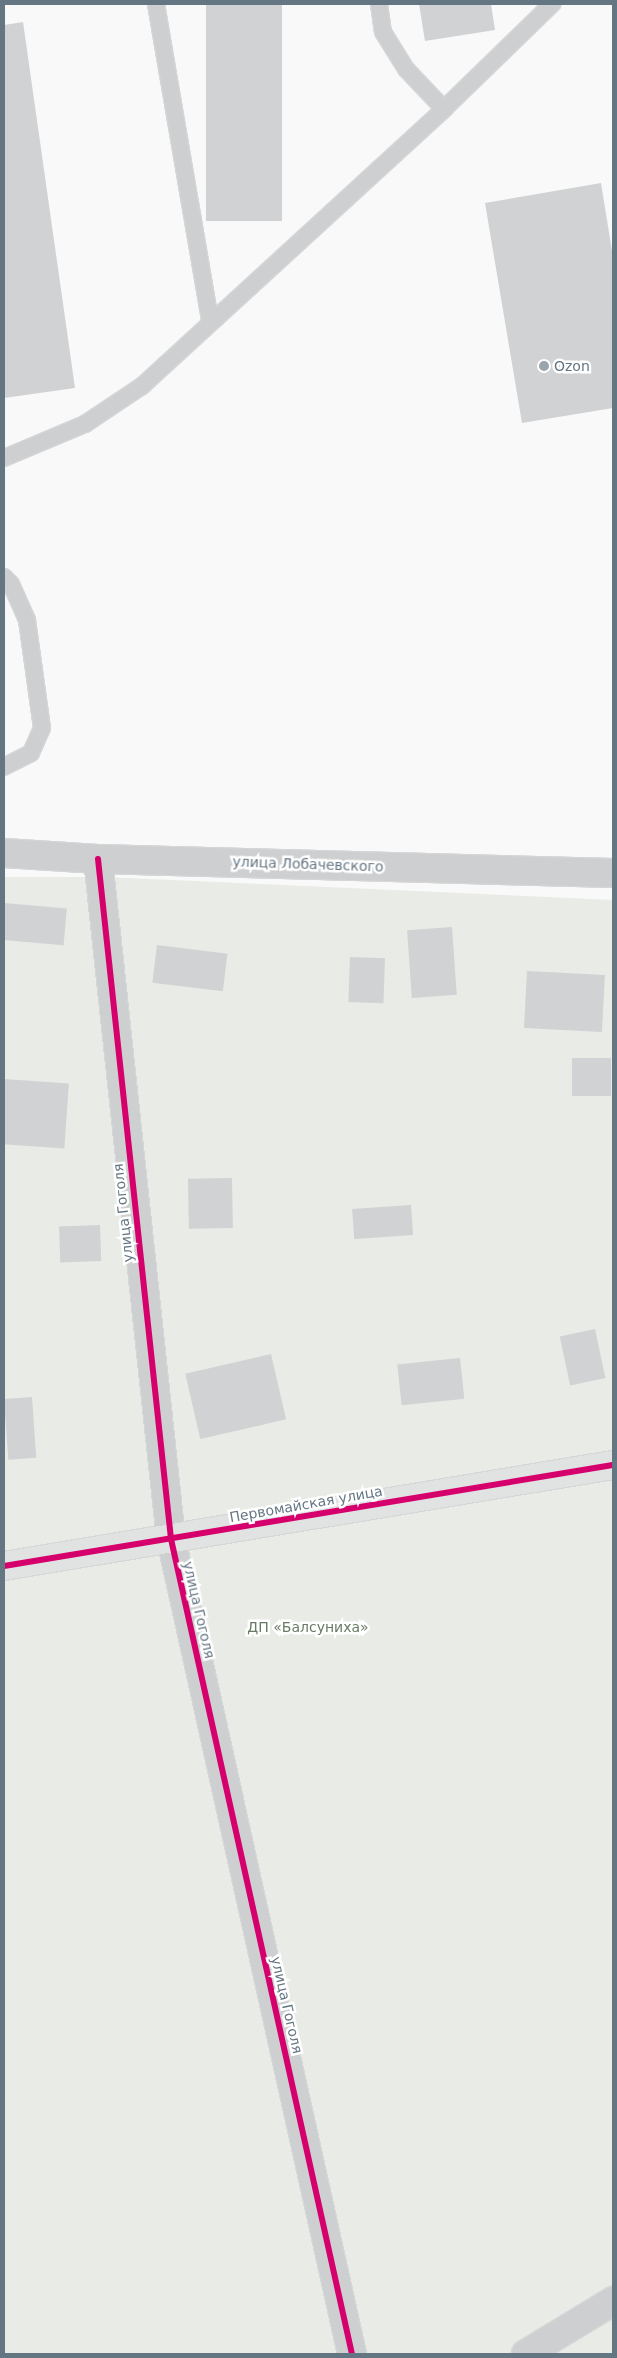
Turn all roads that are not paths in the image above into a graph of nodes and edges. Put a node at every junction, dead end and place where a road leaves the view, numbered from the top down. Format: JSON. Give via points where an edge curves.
{"nodes":[{"id":1,"x":156,"y":4,"type":"edge"},
{"id":2,"x":380,"y":4,"type":"edge"},
{"id":3,"x":552,"y":4,"type":"edge"},
{"id":4,"x":444,"y":109,"type":"junction"},
{"id":5,"x":210,"y":321,"type":"junction"},
{"id":6,"x":4,"y":458,"type":"edge"},
{"id":7,"x":4,"y":577,"type":"edge"},
{"id":8,"x":4,"y":767,"type":"edge"},
{"id":9,"x":4,"y":853,"type":"edge"},
{"id":10,"x":98,"y":859,"type":"junction"},
{"id":11,"x":613,"y":873,"type":"edge"},
{"id":12,"x":613,"y":1465,"type":"edge"},
{"id":13,"x":171,"y":1539,"type":"junction"},
{"id":14,"x":4,"y":1566,"type":"edge"},
{"id":15,"x":613,"y":2301,"type":"edge"},
{"id":16,"x":352,"y":2354,"type":"edge"},
{"id":17,"x":526,"y":2354,"type":"edge"}],
"edges":[{"from":1,"to":5,"type":"lane"},
{"from":2,"to":4,"type":"lane","via":[[382,32],[406,69]]},
{"from":3,"to":4,"type":"lane"},
{"from":4,"to":5,"type":"lane"},
{"from":5,"to":6,"type":"lane","via":[[142,386],[85,424]]},
{"from":7,"to":8,"type":"lane","via":[[11,584],[27,620],[42,728],[31,753]]},
{"from":9,"to":10,"type":"street","name":"улица Лобачевского"},
{"from":10,"to":11,"type":"street","name":"улица Лобачевского"},
{"from":10,"to":13,"type":"street","name":"улица Гоголя"},
{"from":12,"to":13,"type":"street","name":"Первомайская улица"},
{"from":13,"to":14,"type":"street","name":"Первомайская улица"},
{"from":13,"to":16,"type":"street","name":"улица Гоголя"},
{"from":15,"to":17,"type":"street"}]}
